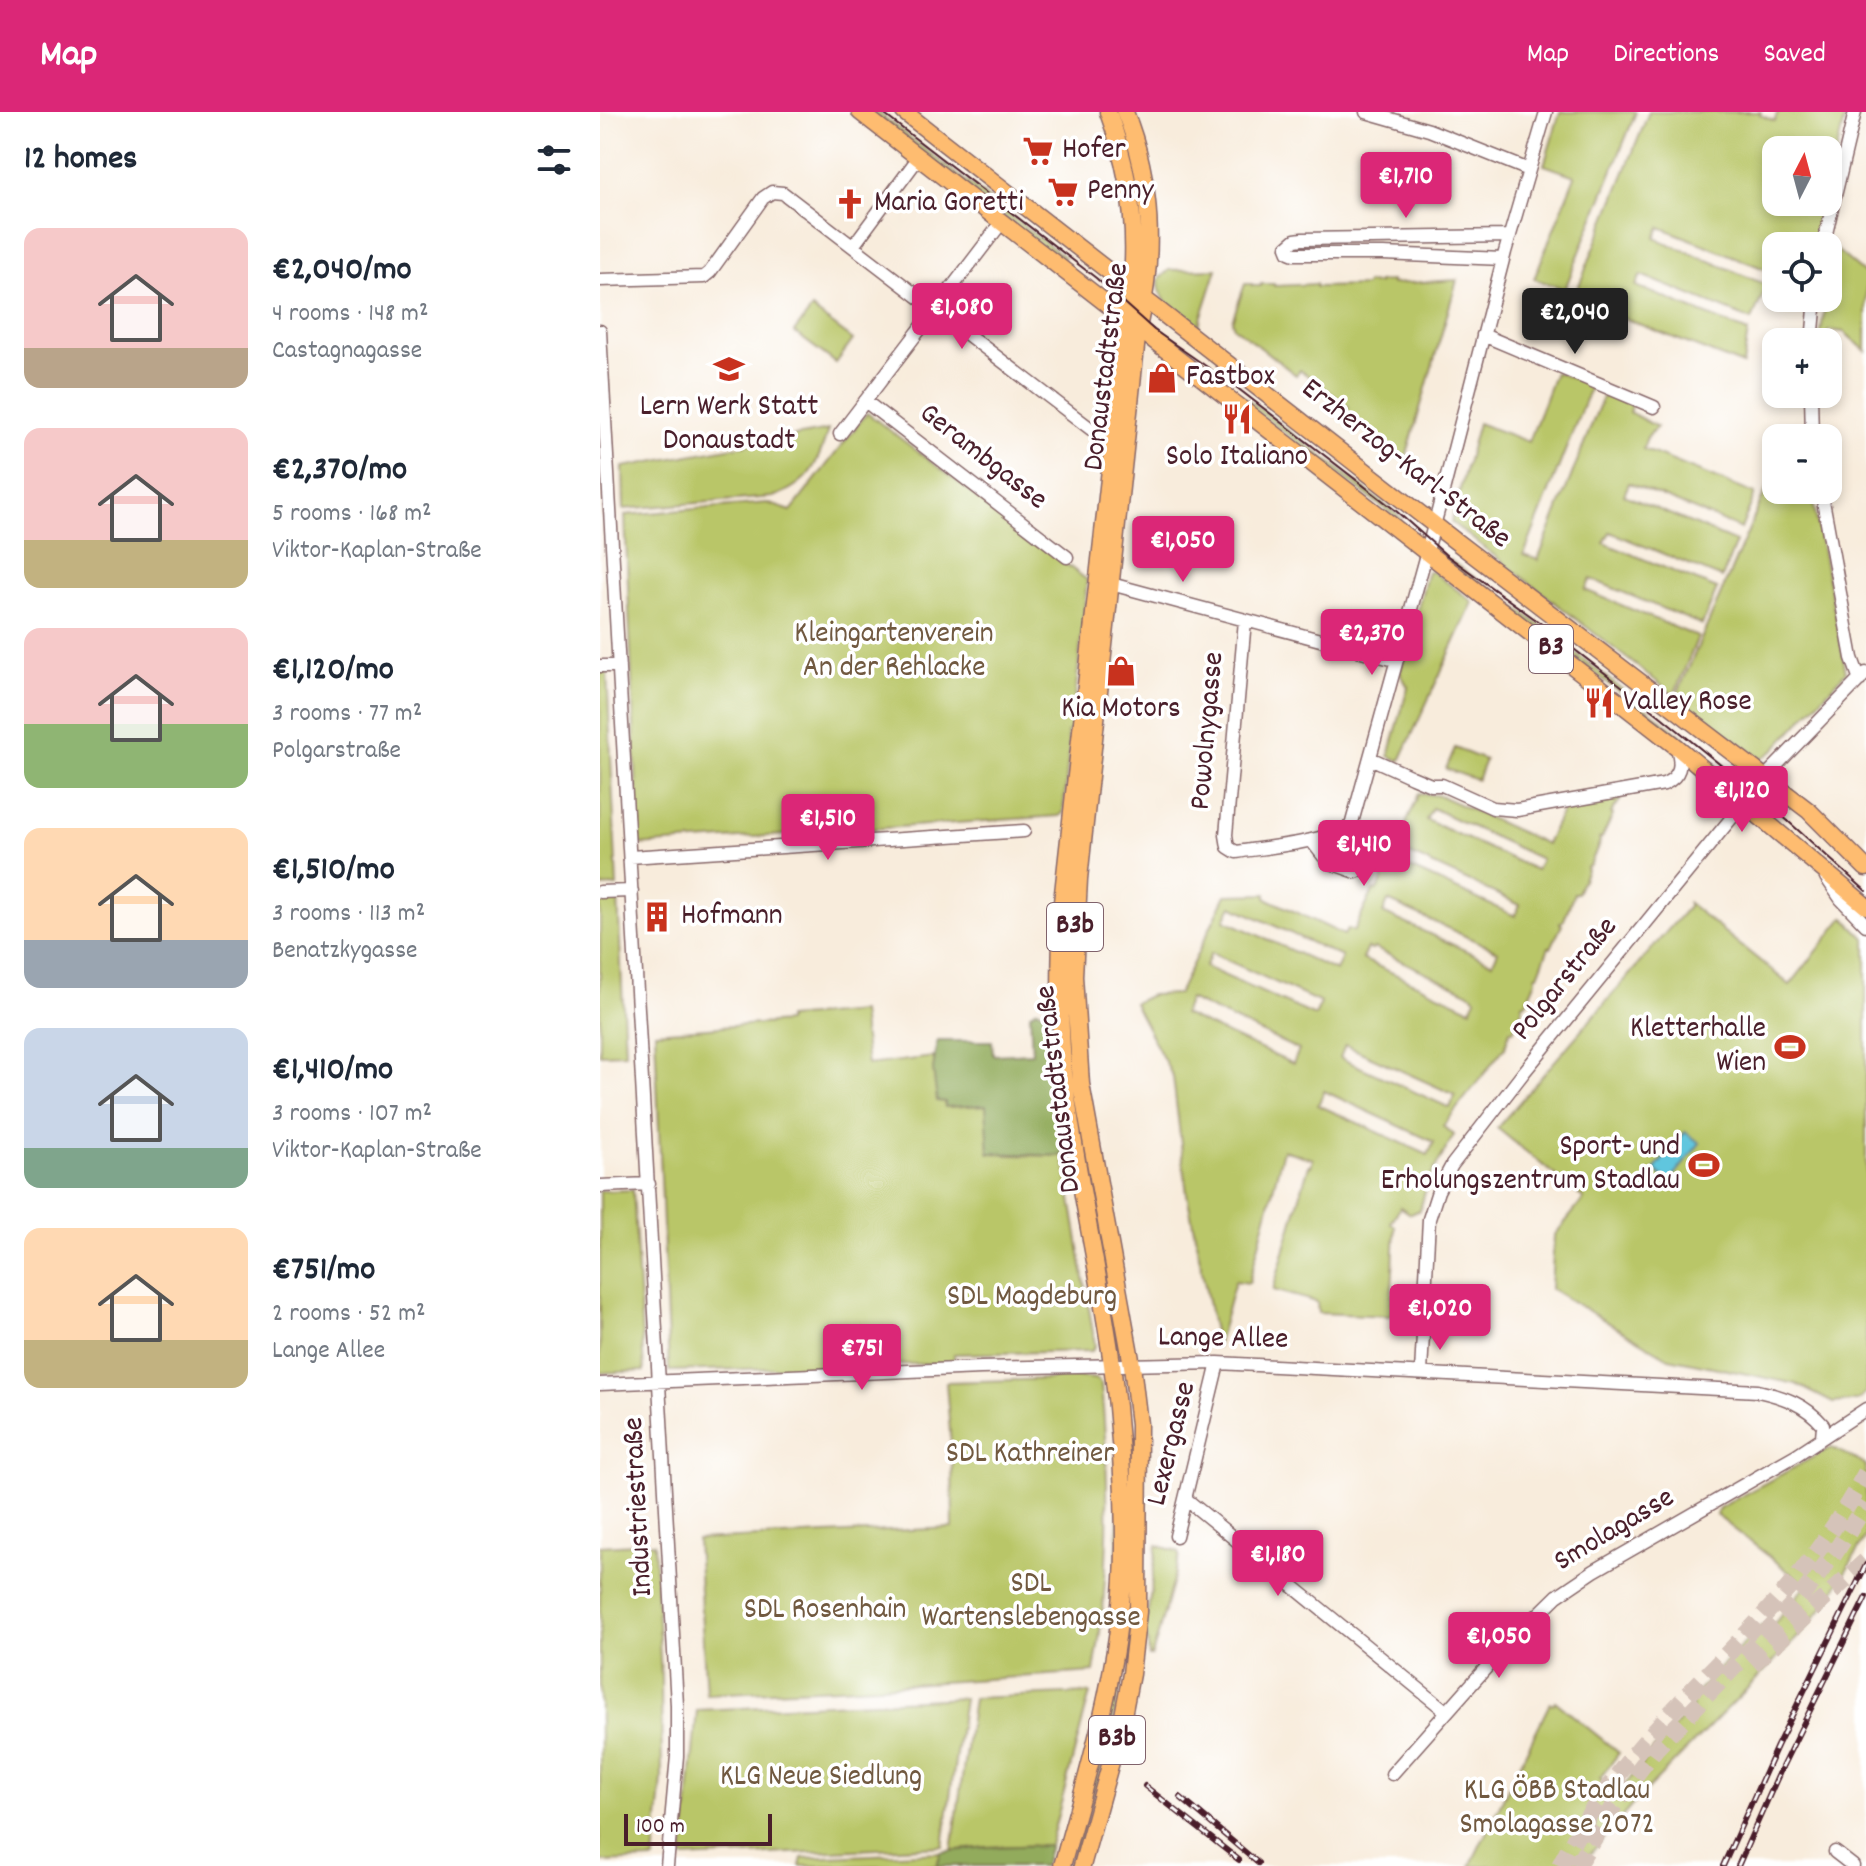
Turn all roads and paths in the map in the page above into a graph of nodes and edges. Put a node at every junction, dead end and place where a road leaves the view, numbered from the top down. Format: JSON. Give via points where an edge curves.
{"nodes":[{"id":1,"x":860,"y":112,"type":"edge"},
{"id":2,"x":1108,"y":112,"type":"edge"},
{"id":3,"x":1125,"y":112,"type":"edge"},
{"id":4,"x":1366,"y":112,"type":"edge"},
{"id":5,"x":1546,"y":112,"type":"edge"},
{"id":6,"x":1855,"y":112,"type":"edge"},
{"id":7,"x":1388,"y":114,"type":"edge"},
{"id":8,"x":914,"y":115,"type":"edge"},
{"id":9,"x":919,"y":157,"type":"junction"},
{"id":10,"x":1529,"y":170,"type":"junction"},
{"id":11,"x":1002,"y":222,"type":"junction"},
{"id":12,"x":1134,"y":230,"type":"junction"},
{"id":13,"x":1826,"y":232,"type":"edge"},
{"id":14,"x":1510,"y":236,"type":"junction"},
{"id":15,"x":853,"y":246,"type":"junction"},
{"id":16,"x":1503,"y":259,"type":"junction"},
{"id":17,"x":1097,"y":262,"type":"junction"},
{"id":18,"x":600,"y":280,"type":"edge"},
{"id":19,"x":1130,"y":286,"type":"junction"},
{"id":20,"x":1144,"y":298,"type":"junction"},
{"id":21,"x":935,"y":308,"type":"junction"},
{"id":22,"x":1132,"y":323,"type":"junction"},
{"id":23,"x":600,"y":331,"type":"edge"},
{"id":24,"x":1483,"y":335,"type":"junction"},
{"id":25,"x":865,"y":401,"type":"junction"},
{"id":26,"x":1654,"y":407,"type":"dead end"},
{"id":27,"x":1091,"y":429,"type":"dead end"},
{"id":28,"x":840,"y":434,"type":"dead end"},
{"id":29,"x":605,"y":478,"type":"edge"},
{"id":30,"x":1824,"y":504,"type":"edge"},
{"id":31,"x":1434,"y":525,"type":"junction"},
{"id":32,"x":1426,"y":552,"type":"junction"},
{"id":33,"x":1067,"y":557,"type":"dead end"},
{"id":34,"x":1111,"y":584,"type":"junction"},
{"id":35,"x":1245,"y":620,"type":"junction"},
{"id":36,"x":1395,"y":660,"type":"junction"},
{"id":37,"x":600,"y":666,"type":"edge"},
{"id":38,"x":619,"y":666,"type":"junction"},
{"id":39,"x":1863,"y":676,"type":"edge"},
{"id":40,"x":1677,"y":747,"type":"junction"},
{"id":41,"x":1370,"y":758,"type":"junction"},
{"id":42,"x":1765,"y":777,"type":"junction"},
{"id":43,"x":1745,"y":803,"type":"junction"},
{"id":44,"x":1351,"y":826,"type":"junction"},
{"id":45,"x":1024,"y":831,"type":"dead end"},
{"id":46,"x":1311,"y":840,"type":"junction"},
{"id":47,"x":630,"y":857,"type":"junction"},
{"id":48,"x":1816,"y":861,"type":"junction"},
{"id":49,"x":1866,"y":868,"type":"edge"},
{"id":50,"x":632,"y":891,"type":"junction"},
{"id":51,"x":600,"y":892,"type":"edge"},
{"id":52,"x":1866,"y":906,"type":"edge"},
{"id":53,"x":1866,"y":925,"type":"edge"},
{"id":54,"x":649,"y":1184,"type":"junction"},
{"id":55,"x":600,"y":1186,"type":"edge"},
{"id":56,"x":1218,"y":1363,"type":"junction"},
{"id":57,"x":1112,"y":1365,"type":"junction"},
{"id":58,"x":1132,"y":1365,"type":"junction"},
{"id":59,"x":1421,"y":1373,"type":"junction"},
{"id":60,"x":660,"y":1381,"type":"junction"},
{"id":61,"x":600,"y":1384,"type":"edge"},
{"id":62,"x":1866,"y":1409,"type":"edge"},
{"id":63,"x":1822,"y":1437,"type":"junction"},
{"id":64,"x":1187,"y":1500,"type":"junction"},
{"id":65,"x":1176,"y":1536,"type":"dead end"},
{"id":66,"x":1447,"y":1712,"type":"junction"},
{"id":67,"x":1392,"y":1774,"type":"dead end"},
{"id":68,"x":1835,"y":1852,"type":"dead end"},
{"id":69,"x":667,"y":1866,"type":"edge"},
{"id":70,"x":1062,"y":1866,"type":"edge"},
{"id":71,"x":1082,"y":1866,"type":"edge"},
{"id":72,"x":1853,"y":1866,"type":"edge"}],
"edges":[{"from":1,"to":9,"type":"main road","name":"Erzherzog-Karl-Straße"},
{"from":2,"to":12,"type":"main road","name":"Donaustadtstraße","via":[[1121,151]]},
{"from":3,"to":20,"type":"main road","name":"Donaustadtstraße","via":[[1145,181],[1150,248]]},
{"from":4,"to":7,"type":"street"},
{"from":5,"to":10,"type":"street"},
{"from":6,"to":13,"type":"street"},
{"from":7,"to":10,"type":"street"},
{"from":8,"to":17,"type":"main road","name":"Erzherzog-Karl-Straße"},
{"from":9,"to":11,"type":"main road","name":"Erzherzog-Karl-Straße"},
{"from":9,"to":15,"type":"street"},
{"from":10,"to":14,"type":"street"},
{"from":11,"to":21,"type":"street"},
{"from":11,"to":22,"type":"main road","name":"Erzherzog-Karl-Straße"},
{"from":12,"to":17,"type":"main road","via":[[1120,260]]},
{"from":12,"to":19,"type":"main road","name":"Donaustadtstraße"},
{"from":14,"to":16,"type":"street"},
{"from":14,"to":16,"type":"street","via":[[1302,239],[1287,247],[1294,254]]},
{"from":15,"to":18,"type":"street","via":[[783,193],[772,192],[704,277]]},
{"from":15,"to":21,"type":"street"},
{"from":16,"to":24,"type":"street"},
{"from":17,"to":19,"type":"main road","name":"Erzherzog-Karl-Straße"},
{"from":19,"to":20,"type":"main road","name":"Erzherzog-Karl-Straße","number":"B3"},
{"from":19,"to":22,"type":"main road","name":"Donaustadtstraße"},
{"from":20,"to":22,"type":"main road","name":"Donaustadtstraße","number":"B3b"},
{"from":20,"to":31,"type":"main road","name":"Erzherzog-Karl-Straße","number":"B3"},
{"from":21,"to":25,"type":"street"},
{"from":21,"to":27,"type":"street"},
{"from":22,"to":32,"type":"main road","name":"Erzherzog-Karl-Straße","number":"B3"},
{"from":22,"to":34,"type":"main road","name":"Donaustadtstraße","number":"B3b"},
{"from":22,"to":57,"type":"main road","name":"Donaustadtstraße","number":"B3b","via":[[1062,902],[1060,973],[1065,1083]]},
{"from":23,"to":29,"type":"street","name":"Industriestraße"},
{"from":24,"to":26,"type":"street"},
{"from":24,"to":31,"type":"street"},
{"from":25,"to":28,"type":"street"},
{"from":25,"to":33,"type":"street","name":"Gerambgasse"},
{"from":29,"to":38,"type":"street","name":"Industriestraße"},
{"from":30,"to":39,"type":"street","via":[[1852,658]]},
{"from":31,"to":32,"type":"street"},
{"from":31,"to":42,"type":"main road","name":"Erzherzog-Karl-Straße","number":"B3"},
{"from":32,"to":36,"type":"street"},
{"from":32,"to":40,"type":"main road","name":"Erzherzog-Karl-Straße","number":"B3"},
{"from":34,"to":35,"type":"street"},
{"from":34,"to":58,"type":"main road","name":"Donaustadtstraße","number":"B3b","via":[[1079,879],[1074,976],[1081,1084]]},
{"from":35,"to":36,"type":"street"},
{"from":35,"to":46,"type":"street","name":"Powolnygasse","via":[[1228,847],[1236,852]]},
{"from":36,"to":41,"type":"street"},
{"from":37,"to":38,"type":"street"},
{"from":38,"to":47,"type":"street","name":"Industriestraße"},
{"from":39,"to":42,"type":"street","name":"Polgarstraße"},
{"from":40,"to":41,"type":"street","via":[[1680,768],[1674,780],[1664,784],[1517,810],[1493,808]]},
{"from":40,"to":43,"type":"main road","name":"Erzherzog-Karl-Straße","number":"B3"},
{"from":41,"to":44,"type":"street"},
{"from":42,"to":43,"type":"street","name":"Polgarstraße"},
{"from":42,"to":49,"type":"main road","name":"Erzherzog-Karl-Straße","number":"B3","via":[[1809,811]]},
{"from":43,"to":48,"type":"main road","name":"Erzherzog-Karl-Straße","number":"B3"},
{"from":43,"to":59,"type":"street","name":"Polgarstraße","via":[[1452,1165],[1429,1219]]},
{"from":44,"to":46,"type":"street"},
{"from":44,"to":46,"type":"street","via":[[1365,855],[1363,868],[1356,872],[1328,862]]},
{"from":45,"to":47,"type":"street"},
{"from":47,"to":50,"type":"street","name":"Industriestraße"},
{"from":48,"to":52,"type":"main road","name":"Erzherzog-Karl-Straße","number":"B3"},
{"from":48,"to":53,"type":"street","name":"Erzherzog-Karl-Straße"},
{"from":50,"to":51,"type":"street"},
{"from":50,"to":54,"type":"street","name":"Industriestraße"},
{"from":54,"to":55,"type":"street"},
{"from":54,"to":60,"type":"street","name":"Industriestraße"},
{"from":56,"to":58,"type":"street","name":"Lange Allee"},
{"from":56,"to":59,"type":"street","name":"Lange Allee"},
{"from":56,"to":64,"type":"street","name":"Lexergasse"},
{"from":57,"to":58,"type":"street","name":"Lange Allee"},
{"from":57,"to":60,"type":"street","name":"Lange Allee"},
{"from":57,"to":70,"type":"main road","name":"Donaustadtstraße","number":"B3b","via":[[1122,1484],[1120,1607],[1096,1745]]},
{"from":58,"to":71,"type":"main road","name":"Donaustadtstraße","number":"B3b","via":[[1139,1424],[1138,1612],[1121,1726]]},
{"from":59,"to":63,"type":"street","name":"Lange Allee","via":[[1758,1391],[1804,1407],[1823,1425]]},
{"from":60,"to":61,"type":"street","name":"Lange Allee"},
{"from":60,"to":69,"type":"street","name":"Industriestraße","via":[[678,1735]]},
{"from":62,"to":63,"type":"street","name":"Smolagasse"},
{"from":63,"to":66,"type":"street","name":"Smolagasse","via":[[1557,1596]]},
{"from":64,"to":65,"type":"street","name":"Lexergasse"},
{"from":64,"to":66,"type":"street"},
{"from":66,"to":67,"type":"street","name":"Smolagasse"},
{"from":68,"to":72,"type":"street"}]}
